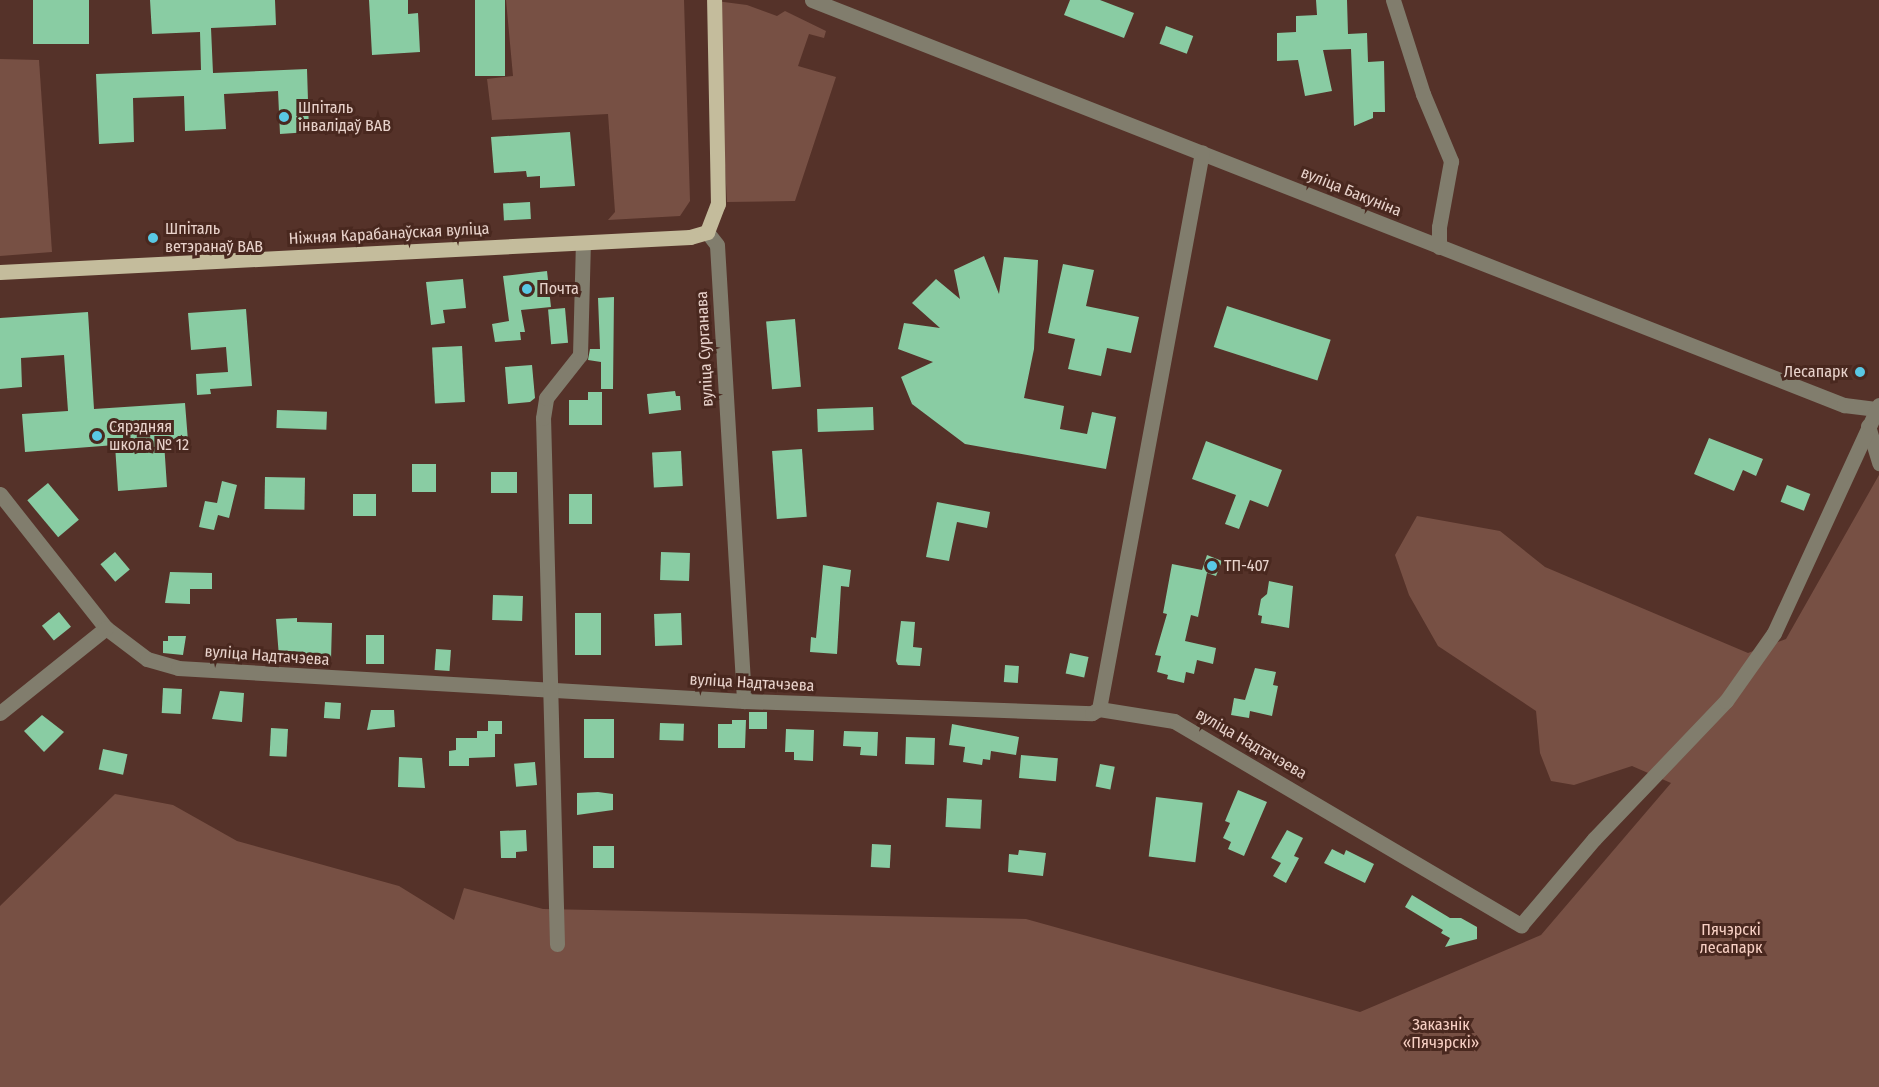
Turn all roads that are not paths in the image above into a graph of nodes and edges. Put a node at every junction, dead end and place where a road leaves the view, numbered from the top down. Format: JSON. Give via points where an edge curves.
{"nodes":[{"id":1,"x":714,"y":0,"type":"edge"},
{"id":2,"x":812,"y":0,"type":"edge"},
{"id":3,"x":1393,"y":0,"type":"edge"},
{"id":4,"x":1202,"y":152,"type":"junction"},
{"id":5,"x":707,"y":232,"type":"junction"},
{"id":6,"x":583,"y":243,"type":"junction"},
{"id":7,"x":1439,"y":247,"type":"junction"},
{"id":8,"x":0,"y":272,"type":"edge"},
{"id":9,"x":1878,"y":407,"type":"edge"},
{"id":10,"x":1868,"y":426,"type":"junction"},
{"id":11,"x":1879,"y":463,"type":"edge"},
{"id":12,"x":0,"y":494,"type":"edge"},
{"id":13,"x":106,"y":628,"type":"junction"},
{"id":14,"x":550,"y":690,"type":"junction"},
{"id":15,"x":744,"y":701,"type":"junction"},
{"id":16,"x":1100,"y":709,"type":"junction"},
{"id":17,"x":0,"y":713,"type":"edge"},
{"id":18,"x":557,"y":944,"type":"dead end"}],
"edges":[{"from":1,"to":5,"type":"main road","via":[[718,204]]},
{"from":2,"to":4,"type":"street","name":"вуліца Бакуніна"},
{"from":3,"to":7,"type":"street","via":[[1423,94],[1451,161]]},
{"from":4,"to":7,"type":"street","name":"вуліца Бакуніна"},
{"from":4,"to":16,"type":"street"},
{"from":5,"to":6,"type":"main road","name":"Ніжняя Карабанаўская вуліца","via":[[690,237]]},
{"from":5,"to":15,"type":"street","name":"вуліца Сурганава","via":[[717,245]]},
{"from":6,"to":8,"type":"main road","name":"Ніжняя Карабанаўская вуліца"},
{"from":6,"to":14,"type":"street","via":[[580,355],[546,398],[543,418]]},
{"from":7,"to":9,"type":"street","name":"вуліца Бакуніна","via":[[1844,405]]},
{"from":9,"to":10,"type":"street"},
{"from":10,"to":11,"type":"street"},
{"from":10,"to":16,"type":"street","name":"вуліца Надтачэева","via":[[1774,633],[1726,701],[1594,839],[1521,925],[1174,721]]},
{"from":12,"to":13,"type":"street","name":"вуліца Надтачэева"},
{"from":13,"to":14,"type":"street","name":"вуліца Надтачэева","via":[[147,659],[178,668]]},
{"from":13,"to":17,"type":"street"},
{"from":14,"to":15,"type":"street","name":"вуліца Надтачэева"},
{"from":14,"to":18,"type":"street"},
{"from":15,"to":16,"type":"street","name":"вуліца Надтачэева","via":[[1092,713]]}]}
